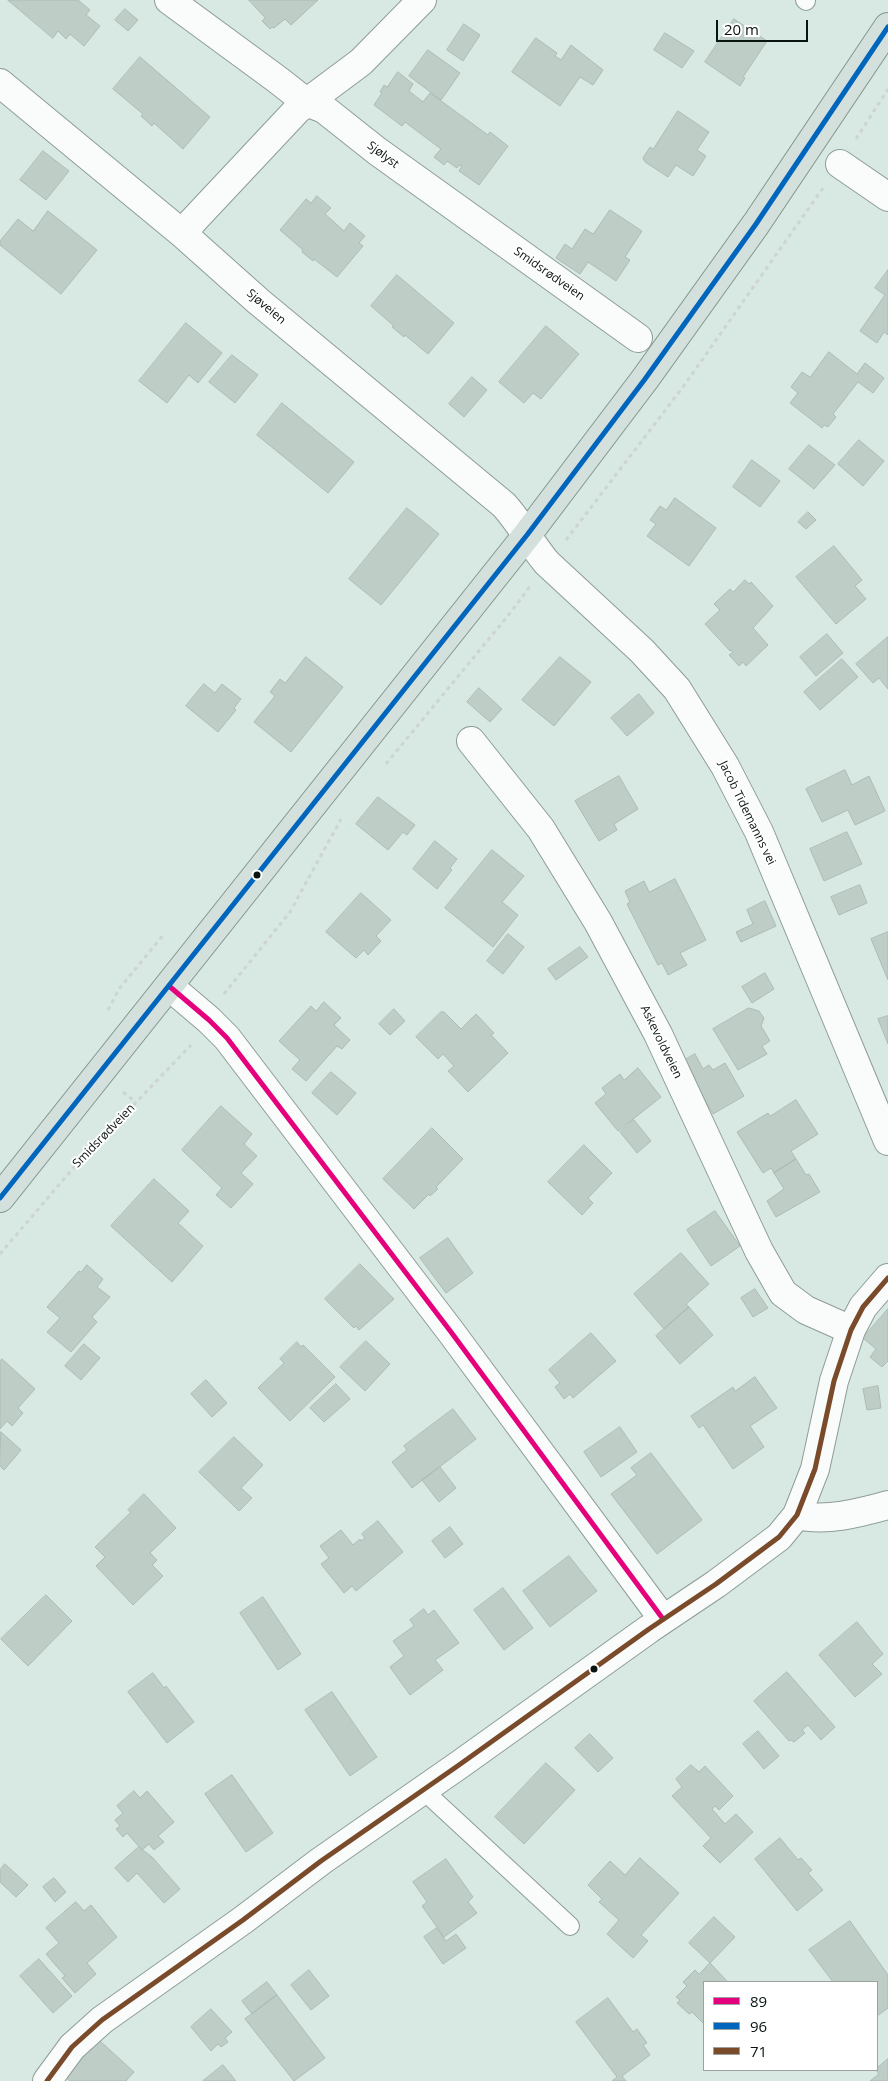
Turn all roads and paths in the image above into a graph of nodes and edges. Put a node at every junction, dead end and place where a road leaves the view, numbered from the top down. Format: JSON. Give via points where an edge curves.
{"nodes":[{"id":1,"x":169,"y":0,"type":"edge"},
{"id":2,"x":422,"y":0,"type":"edge"},
{"id":3,"x":888,"y":27,"type":"edge"},
{"id":4,"x":0,"y":83,"type":"edge"},
{"id":5,"x":306,"y":102,"type":"junction"},
{"id":6,"x":840,"y":164,"type":"dead end"},
{"id":7,"x":888,"y":197,"type":"edge"},
{"id":8,"x":459,"y":210,"type":"joint"},
{"id":9,"x":184,"y":235,"type":"junction"},
{"id":10,"x":638,"y":338,"type":"dead end"},
{"id":11,"x":528,"y":535,"type":"junction"},
{"id":12,"x":471,"y":741,"type":"dead end"},
{"id":13,"x":169,"y":986,"type":"junction"},
{"id":14,"x":209,"y":1020,"type":"junction"},
{"id":15,"x":888,"y":1141,"type":"edge"},
{"id":16,"x":0,"y":1198,"type":"edge"},
{"id":17,"x":0,"y":1254,"type":"edge"},
{"id":18,"x":888,"y":1278,"type":"edge"},
{"id":19,"x":851,"y":1330,"type":"junction"},
{"id":20,"x":888,"y":1506,"type":"edge"},
{"id":21,"x":797,"y":1515,"type":"junction"},
{"id":22,"x":663,"y":1619,"type":"junction"},
{"id":23,"x":423,"y":1790,"type":"junction"},
{"id":24,"x":570,"y":1926,"type":"dead end"},
{"id":25,"x":47,"y":2081,"type":"edge"}],
"edges":[{"from":1,"to":5,"type":"street","name":"Sjølyst"},
{"from":2,"to":5,"type":"street","via":[[361,62]]},
{"from":3,"to":11,"type":"main road","via":[[732,258]]},
{"from":4,"to":9,"type":"street","name":"Sjøveien"},
{"from":5,"to":8,"type":"street","name":"Sjølyst","via":[[324,109]]},
{"from":5,"to":9,"type":"street","via":[[192,222]]},
{"from":6,"to":7,"type":"street"},
{"from":8,"to":10,"type":"street","name":"Smidsrødveien"},
{"from":9,"to":11,"type":"street","name":"Sjøveien","via":[[504,505]]},
{"from":11,"to":13,"type":"main road"},
{"from":11,"to":15,"type":"street","name":"Jacob Tidemanns vei","via":[[547,563],[642,651],[677,689],[725,766],[763,840]]},
{"from":12,"to":19,"type":"street","name":"Askevoldveien","via":[[541,829],[598,922],[658,1034],[783,1293],[806,1310]]},
{"from":13,"to":14,"type":"street"},
{"from":13,"to":16,"type":"main road"},
{"from":14,"to":17,"type":"path","name":"Smidsrødveien","via":[[205,1030],[74,1166]]},
{"from":14,"to":22,"type":"street","via":[[245,1061],[451,1332]]},
{"from":18,"to":19,"type":"street","via":[[863,1307]]},
{"from":19,"to":21,"type":"street","via":[[834,1382],[815,1469]]},
{"from":20,"to":21,"type":"street","via":[[854,1514],[809,1518]]},
{"from":21,"to":22,"type":"street","via":[[779,1537]]},
{"from":22,"to":23,"type":"street"},
{"from":23,"to":24,"type":"lane"},
{"from":23,"to":25,"type":"street","via":[[321,1860],[102,2020],[72,2047]]}]}
